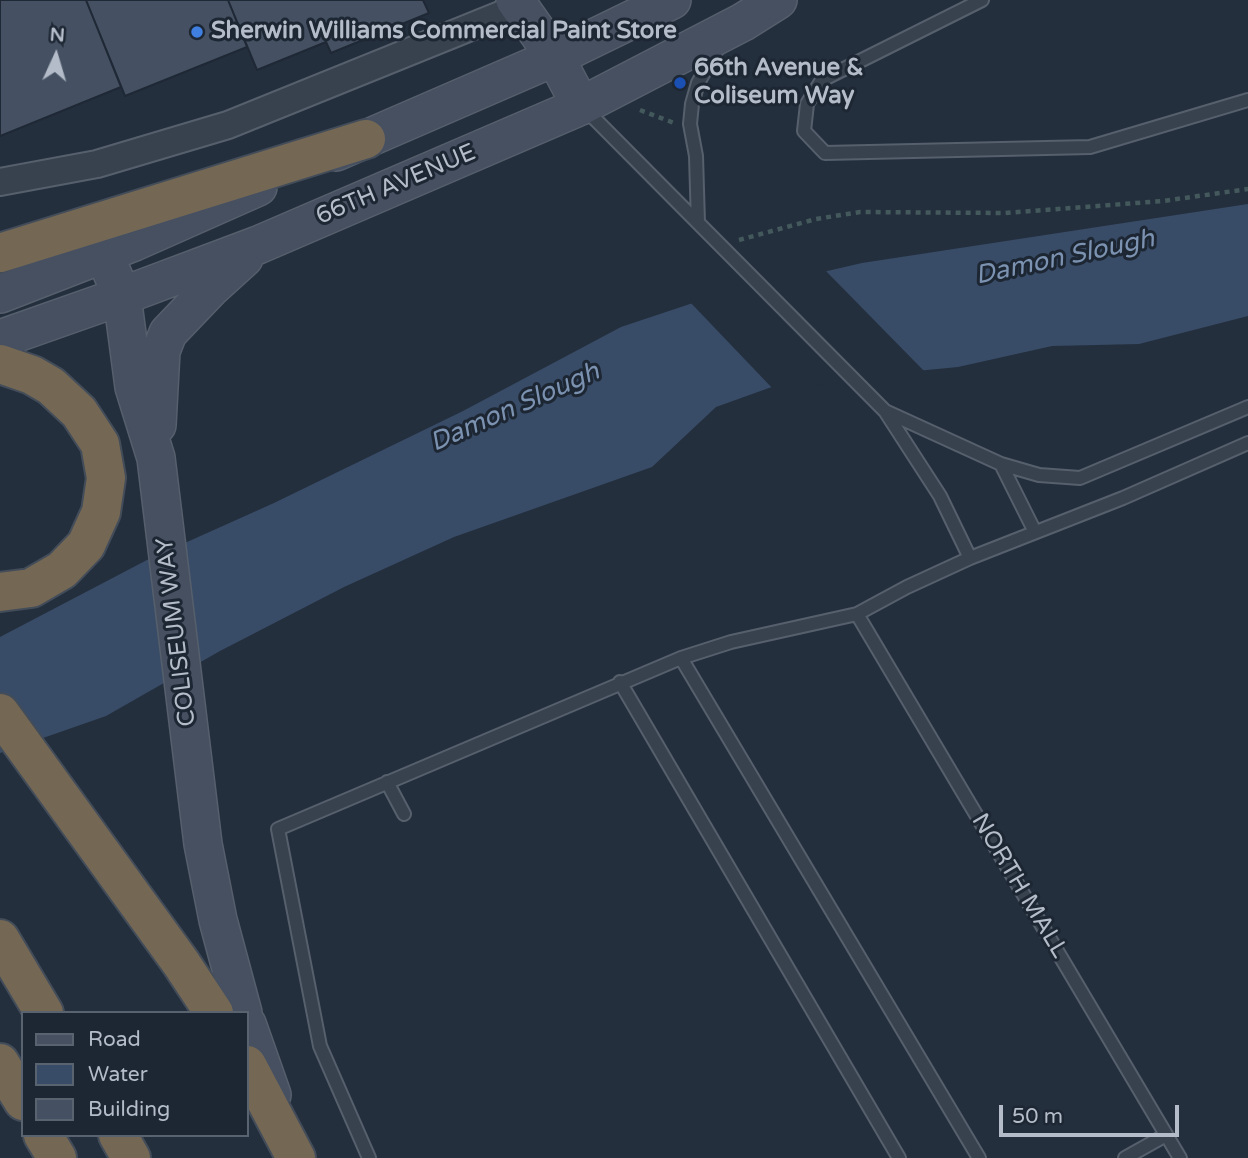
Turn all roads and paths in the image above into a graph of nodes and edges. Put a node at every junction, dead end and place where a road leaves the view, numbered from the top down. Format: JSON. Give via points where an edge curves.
{"nodes":[{"id":1,"x":672,"y":0,"type":"edge"},
{"id":2,"x":778,"y":0,"type":"edge"},
{"id":3,"x":982,"y":0,"type":"edge"},
{"id":4,"x":517,"y":4,"type":"edge"},
{"id":5,"x":743,"y":22,"type":"junction"},
{"id":6,"x":555,"y":57,"type":"junction"},
{"id":7,"x":1248,"y":100,"type":"edge"},
{"id":8,"x":581,"y":106,"type":"junction"},
{"id":9,"x":636,"y":108,"type":"dead end"},
{"id":10,"x":678,"y":124,"type":"dead end"},
{"id":11,"x":366,"y":139,"type":"junction"},
{"id":12,"x":0,"y":182,"type":"edge"},
{"id":13,"x":1248,"y":188,"type":"edge"},
{"id":14,"x":698,"y":223,"type":"junction"},
{"id":15,"x":258,"y":245,"type":"junction"},
{"id":16,"x":725,"y":249,"type":"junction"},
{"id":17,"x":0,"y":253,"type":"edge"},
{"id":18,"x":104,"y":254,"type":"junction"},
{"id":19,"x":0,"y":294,"type":"edge"},
{"id":20,"x":122,"y":296,"type":"junction"},
{"id":21,"x":0,"y":339,"type":"edge"},
{"id":22,"x":0,"y":364,"type":"edge"},
{"id":23,"x":880,"y":407,"type":"junction"},
{"id":24,"x":1248,"y":407,"type":"edge"},
{"id":25,"x":1248,"y":443,"type":"edge"},
{"id":26,"x":156,"y":458,"type":"junction"},
{"id":27,"x":1001,"y":464,"type":"junction"},
{"id":28,"x":1035,"y":532,"type":"junction"},
{"id":29,"x":970,"y":558,"type":"junction"},
{"id":30,"x":0,"y":592,"type":"edge"},
{"id":31,"x":857,"y":614,"type":"junction"},
{"id":32,"x":681,"y":658,"type":"junction"},
{"id":33,"x":620,"y":682,"type":"junction"},
{"id":34,"x":0,"y":713,"type":"edge"},
{"id":35,"x":387,"y":782,"type":"junction"},
{"id":36,"x":404,"y":814,"type":"dead end"},
{"id":37,"x":0,"y":939,"type":"edge"},
{"id":38,"x":43,"y":1011,"type":"edge"},
{"id":39,"x":213,"y":1011,"type":"edge"},
{"id":40,"x":242,"y":1011,"type":"edge"},
{"id":41,"x":248,"y":1027,"type":"edge"},
{"id":42,"x":0,"y":1063,"type":"edge"},
{"id":43,"x":248,"y":1067,"type":"edge"},
{"id":44,"x":21,"y":1098,"type":"edge"},
{"id":45,"x":1166,"y":1135,"type":"junction"},
{"id":46,"x":44,"y":1137,"type":"edge"},
{"id":47,"x":119,"y":1137,"type":"edge"},
{"id":48,"x":57,"y":1158,"type":"edge"},
{"id":49,"x":131,"y":1158,"type":"edge"},
{"id":50,"x":297,"y":1158,"type":"edge"},
{"id":51,"x":369,"y":1158,"type":"edge"},
{"id":52,"x":899,"y":1158,"type":"edge"},
{"id":53,"x":979,"y":1158,"type":"edge"},
{"id":54,"x":1125,"y":1158,"type":"edge"},
{"id":55,"x":1180,"y":1158,"type":"edge"}],
"edges":[{"from":1,"to":6,"type":"street","via":[[628,15]]},
{"from":2,"to":5,"type":"street","name":"66TH AVENUE"},
{"from":3,"to":7,"type":"lane","via":[[822,80],[807,104],[804,131],[825,153],[1090,148]]},
{"from":4,"to":6,"type":"street"},
{"from":4,"to":12,"type":"street","via":[[228,125],[97,164]]},
{"from":5,"to":8,"type":"street","name":"66TH AVENUE"},
{"from":5,"to":14,"type":"lane","via":[[715,51],[692,104]]},
{"from":6,"to":8,"type":"street"},
{"from":6,"to":11,"type":"street"},
{"from":8,"to":14,"type":"lane"},
{"from":8,"to":15,"type":"street","name":"66TH AVENUE"},
{"from":9,"to":10,"type":"path"},
{"from":11,"to":17,"type":"highway"},
{"from":11,"to":18,"type":"street"},
{"from":13,"to":16,"type":"path","via":[[1163,201],[1005,213],[860,212],[816,219]]},
{"from":14,"to":16,"type":"lane"},
{"from":15,"to":20,"type":"street","name":"66TH AVENUE"},
{"from":15,"to":26,"type":"street","via":[[168,333],[161,351]]},
{"from":16,"to":23,"type":"lane"},
{"from":18,"to":19,"type":"street"},
{"from":18,"to":20,"type":"street","name":"COLISEUM WAY"},
{"from":20,"to":21,"type":"street","name":"66TH AVENUE"},
{"from":20,"to":26,"type":"street","name":"COLISEUM WAY","via":[[134,387]]},
{"from":22,"to":30,"type":"highway","via":[[51,386],[79,412],[100,444],[106,478],[101,512],[86,545],[62,570],[31,588]]},
{"from":23,"to":27,"type":"lane"},
{"from":23,"to":29,"type":"lane","via":[[940,496]]},
{"from":24,"to":27,"type":"lane","via":[[1080,478],[1039,475]]},
{"from":25,"to":28,"type":"lane"},
{"from":26,"to":40,"type":"street","name":"COLISEUM WAY","via":[[203,844]]},
{"from":27,"to":28,"type":"lane"},
{"from":28,"to":29,"type":"lane"},
{"from":29,"to":31,"type":"lane"},
{"from":31,"to":32,"type":"lane"},
{"from":31,"to":45,"type":"lane","name":"NORTH MALL"},
{"from":32,"to":33,"type":"lane"},
{"from":32,"to":53,"type":"lane"},
{"from":33,"to":35,"type":"lane"},
{"from":33,"to":52,"type":"lane"},
{"from":34,"to":39,"type":"highway"},
{"from":35,"to":36,"type":"lane"},
{"from":35,"to":51,"type":"lane","via":[[278,829],[320,1046]]},
{"from":37,"to":38,"type":"highway"},
{"from":41,"to":50,"type":"street"},
{"from":42,"to":44,"type":"highway"},
{"from":43,"to":50,"type":"highway"},
{"from":45,"to":54,"type":"lane"},
{"from":45,"to":55,"type":"lane","name":"NORTH MALL"},
{"from":46,"to":48,"type":"highway"},
{"from":47,"to":49,"type":"highway"}]}
